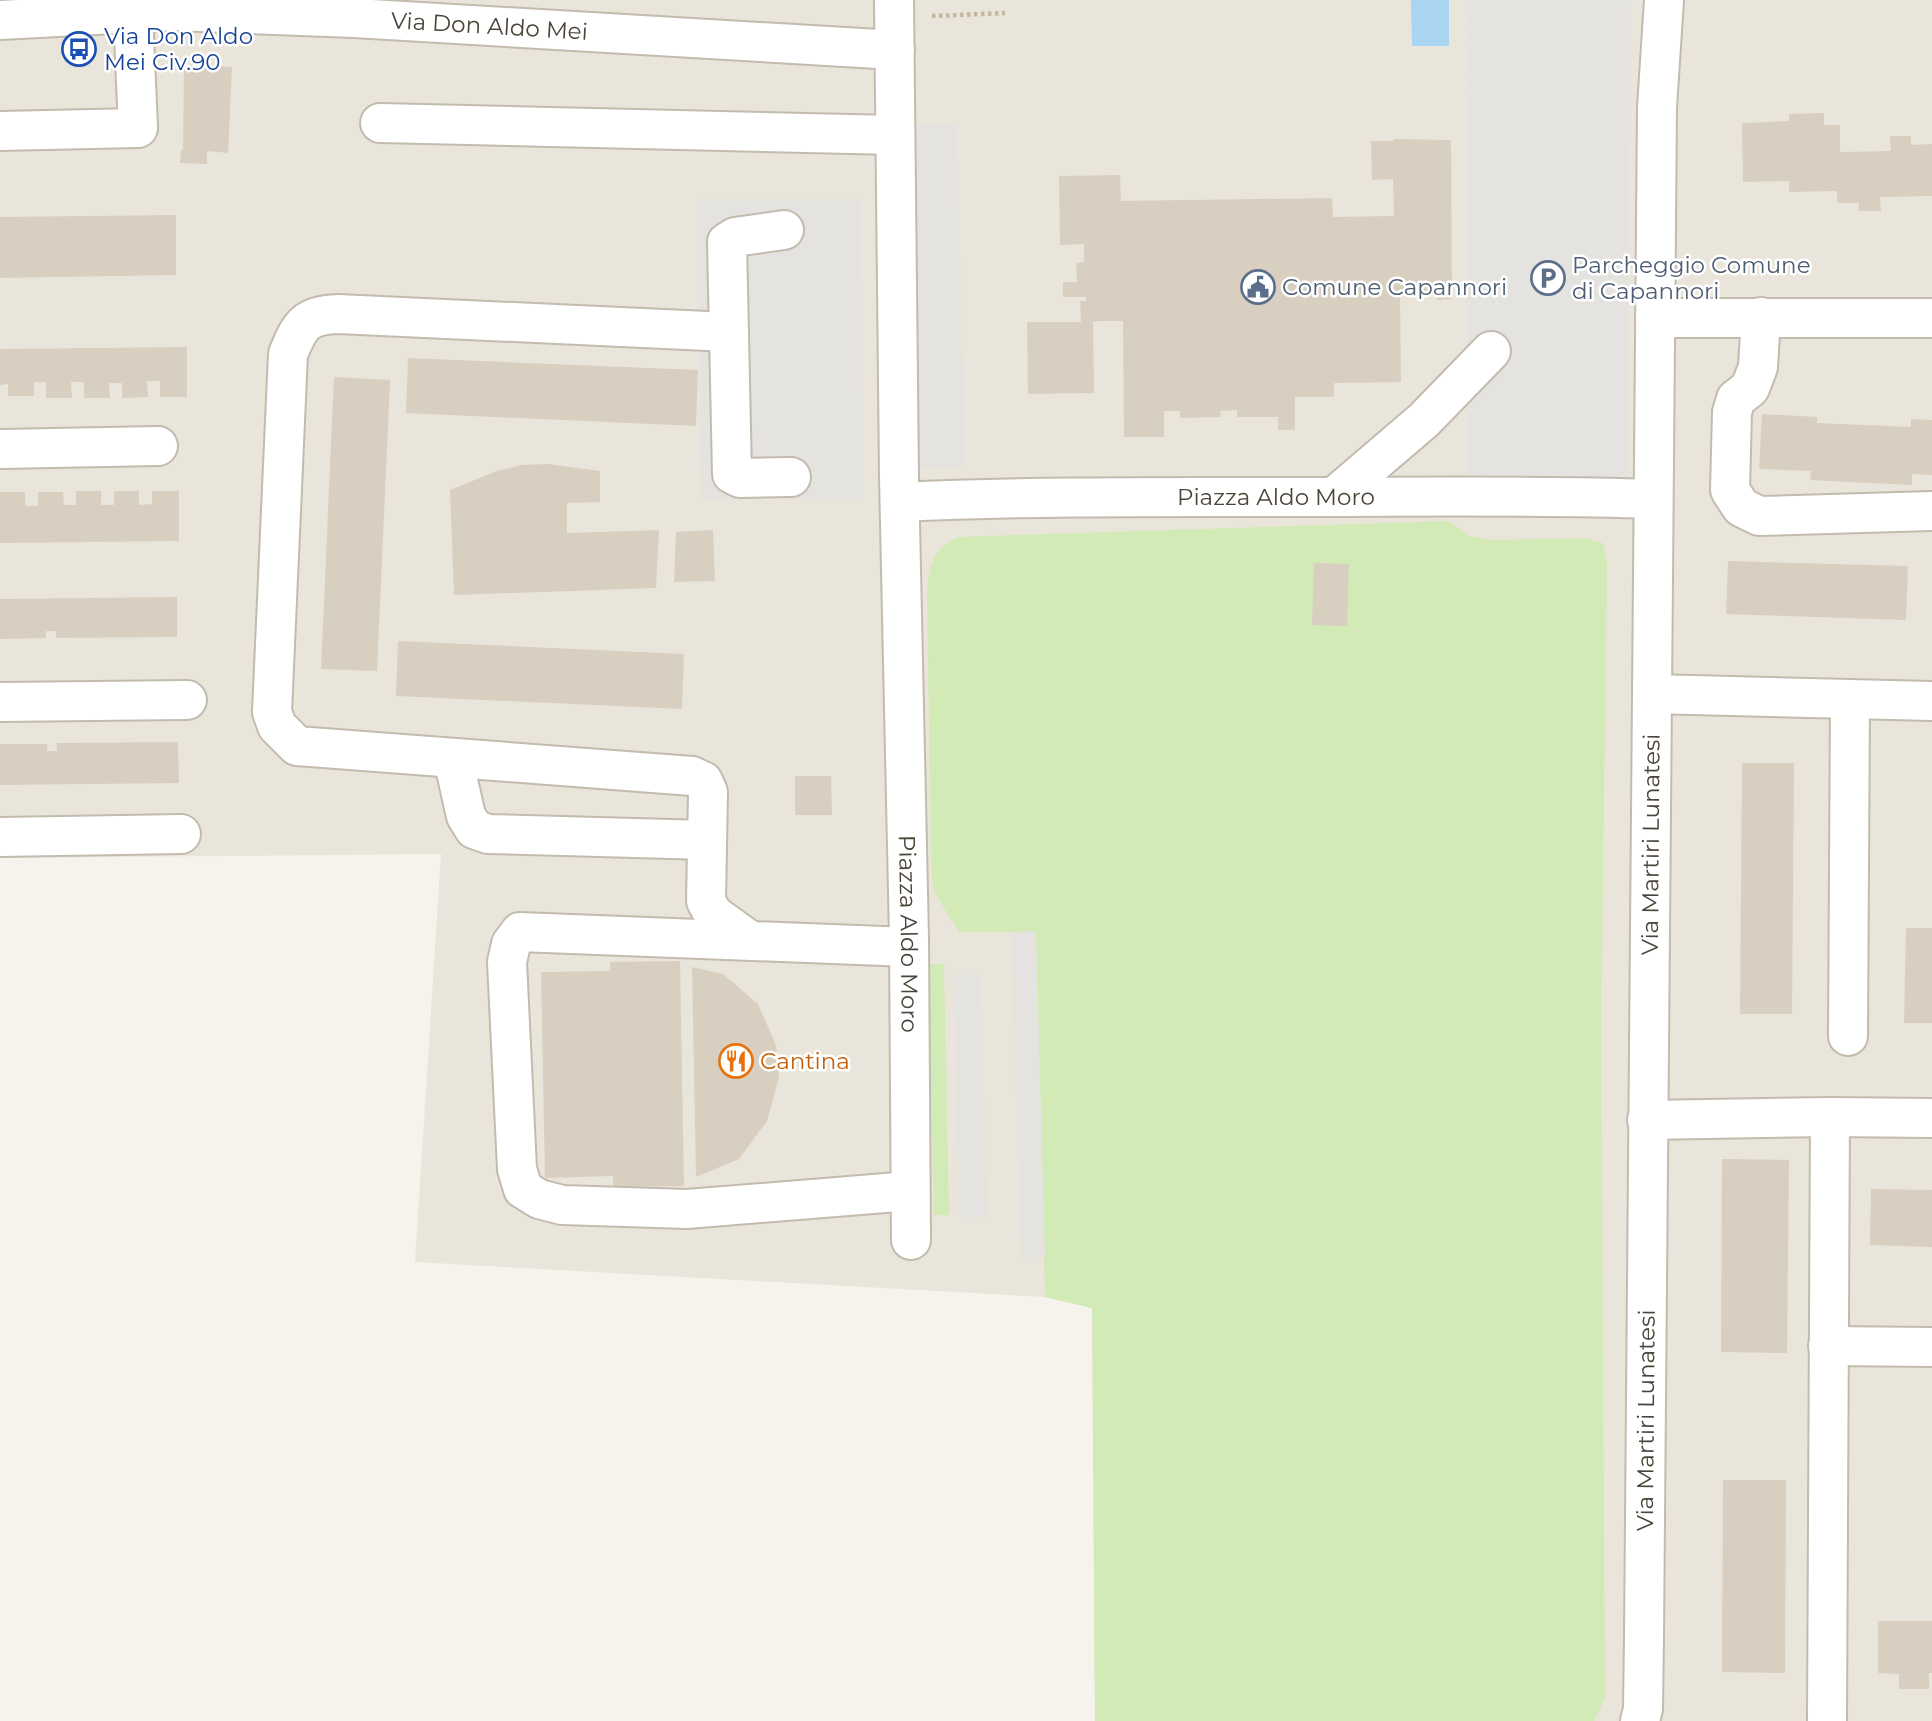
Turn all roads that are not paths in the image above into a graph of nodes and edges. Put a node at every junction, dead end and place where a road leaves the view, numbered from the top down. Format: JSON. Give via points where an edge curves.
{"nodes":[{"id":1,"x":894,"y":0,"type":"edge"},
{"id":2,"x":1664,"y":0,"type":"edge"},
{"id":3,"x":173,"y":6,"type":"edge"},
{"id":4,"x":133,"y":13,"type":"junction"},
{"id":5,"x":0,"y":20,"type":"edge"},
{"id":6,"x":894,"y":50,"type":"junction"},
{"id":7,"x":380,"y":123,"type":"dead end"},
{"id":8,"x":0,"y":131,"type":"edge"},
{"id":9,"x":895,"y":135,"type":"junction"},
{"id":10,"x":784,"y":230,"type":"dead end"},
{"id":11,"x":1761,"y":317,"type":"junction"},
{"id":12,"x":1655,"y":318,"type":"junction"},
{"id":13,"x":1932,"y":318,"type":"edge"},
{"id":14,"x":729,"y":332,"type":"junction"},
{"id":15,"x":1491,"y":351,"type":"dead end"},
{"id":16,"x":158,"y":446,"type":"dead end"},
{"id":17,"x":0,"y":449,"type":"edge"},
{"id":18,"x":791,"y":477,"type":"dead end"},
{"id":19,"x":1335,"y":497,"type":"junction"},
{"id":20,"x":1653,"y":499,"type":"junction"},
{"id":21,"x":900,"y":502,"type":"junction"},
{"id":22,"x":1932,"y":511,"type":"edge"},
{"id":23,"x":1652,"y":694,"type":"junction"},
{"id":24,"x":187,"y":699,"type":"dead end"},
{"id":25,"x":1850,"y":700,"type":"junction"},
{"id":26,"x":1932,"y":701,"type":"edge"},
{"id":27,"x":0,"y":702,"type":"edge"},
{"id":28,"x":453,"y":758,"type":"junction"},
{"id":29,"x":181,"y":834,"type":"dead end"},
{"id":30,"x":0,"y":837,"type":"edge"},
{"id":31,"x":707,"y":840,"type":"junction"},
{"id":32,"x":749,"y":940,"type":"junction"},
{"id":33,"x":909,"y":947,"type":"junction"},
{"id":34,"x":1848,"y":1036,"type":"dead end"},
{"id":35,"x":1829,"y":1117,"type":"junction"},
{"id":36,"x":1932,"y":1118,"type":"edge"},
{"id":37,"x":1647,"y":1120,"type":"junction"},
{"id":38,"x":910,"y":1191,"type":"junction"},
{"id":39,"x":911,"y":1240,"type":"dead end"},
{"id":40,"x":1828,"y":1346,"type":"junction"},
{"id":41,"x":1932,"y":1347,"type":"edge"},
{"id":42,"x":1640,"y":1721,"type":"edge"},
{"id":43,"x":1827,"y":1721,"type":"edge"}],
"edges":[{"from":1,"to":6,"type":"street","name":"Piazza Aldo Moro"},
{"from":2,"to":12,"type":"street","name":"Via Martiri Lunatesi","via":[[1657,107]]},
{"from":3,"to":4,"type":"street","name":"Via Don Aldo Mei"},
{"from":3,"to":6,"type":"street","name":"Via Don Aldo Mei"},
{"from":4,"to":5,"type":"street","name":"Via Don Aldo Mei"},
{"from":4,"to":8,"type":"street","via":[[138,128]]},
{"from":6,"to":9,"type":"street","name":"Piazza Aldo Moro"},
{"from":7,"to":9,"type":"street"},
{"from":9,"to":21,"type":"street","name":"Piazza Aldo Moro"},
{"from":10,"to":14,"type":"street","via":[[727,242]]},
{"from":11,"to":12,"type":"street"},
{"from":11,"to":13,"type":"street"},
{"from":11,"to":22,"type":"street","via":[[1758,368],[1732,412],[1730,490],[1741,507],[1759,516]]},
{"from":12,"to":20,"type":"street","name":"Via Martiri Lunatesi"},
{"from":14,"to":18,"type":"street","via":[[732,474],[740,478]]},
{"from":14,"to":28,"type":"street","via":[[324,314],[309,319],[296,336],[288,354],[272,712],[277,726],[297,746]]},
{"from":15,"to":19,"type":"street","via":[[1424,420]]},
{"from":16,"to":17,"type":"street"},
{"from":19,"to":20,"type":"street","name":"Piazza Aldo Moro"},
{"from":19,"to":21,"type":"street","name":"Piazza Aldo Moro"},
{"from":20,"to":23,"type":"street","name":"Via Martiri Lunatesi"},
{"from":21,"to":33,"type":"street","name":"Piazza Aldo Moro"},
{"from":23,"to":25,"type":"street"},
{"from":23,"to":37,"type":"street","name":"Via Martiri Lunatesi"},
{"from":24,"to":27,"type":"street"},
{"from":25,"to":26,"type":"street"},
{"from":25,"to":34,"type":"street"},
{"from":28,"to":31,"type":"street","via":[[466,816],[474,829],[488,834]]},
{"from":28,"to":31,"type":"street","via":[[692,776],[703,781],[708,792]]},
{"from":29,"to":30,"type":"street"},
{"from":31,"to":32,"type":"street","via":[[706,901],[713,914]]},
{"from":32,"to":33,"type":"street"},
{"from":32,"to":38,"type":"street","via":[[520,932],[507,962],[517,1169],[523,1189],[562,1205],[687,1209]]},
{"from":33,"to":38,"type":"street","name":"Piazza Aldo Moro"},
{"from":35,"to":36,"type":"street"},
{"from":35,"to":37,"type":"street"},
{"from":35,"to":40,"type":"street"},
{"from":37,"to":42,"type":"street","name":"Via Martiri Lunatesi"},
{"from":38,"to":39,"type":"street","name":"Piazza Aldo Moro"},
{"from":40,"to":41,"type":"street"},
{"from":40,"to":43,"type":"street"}]}
